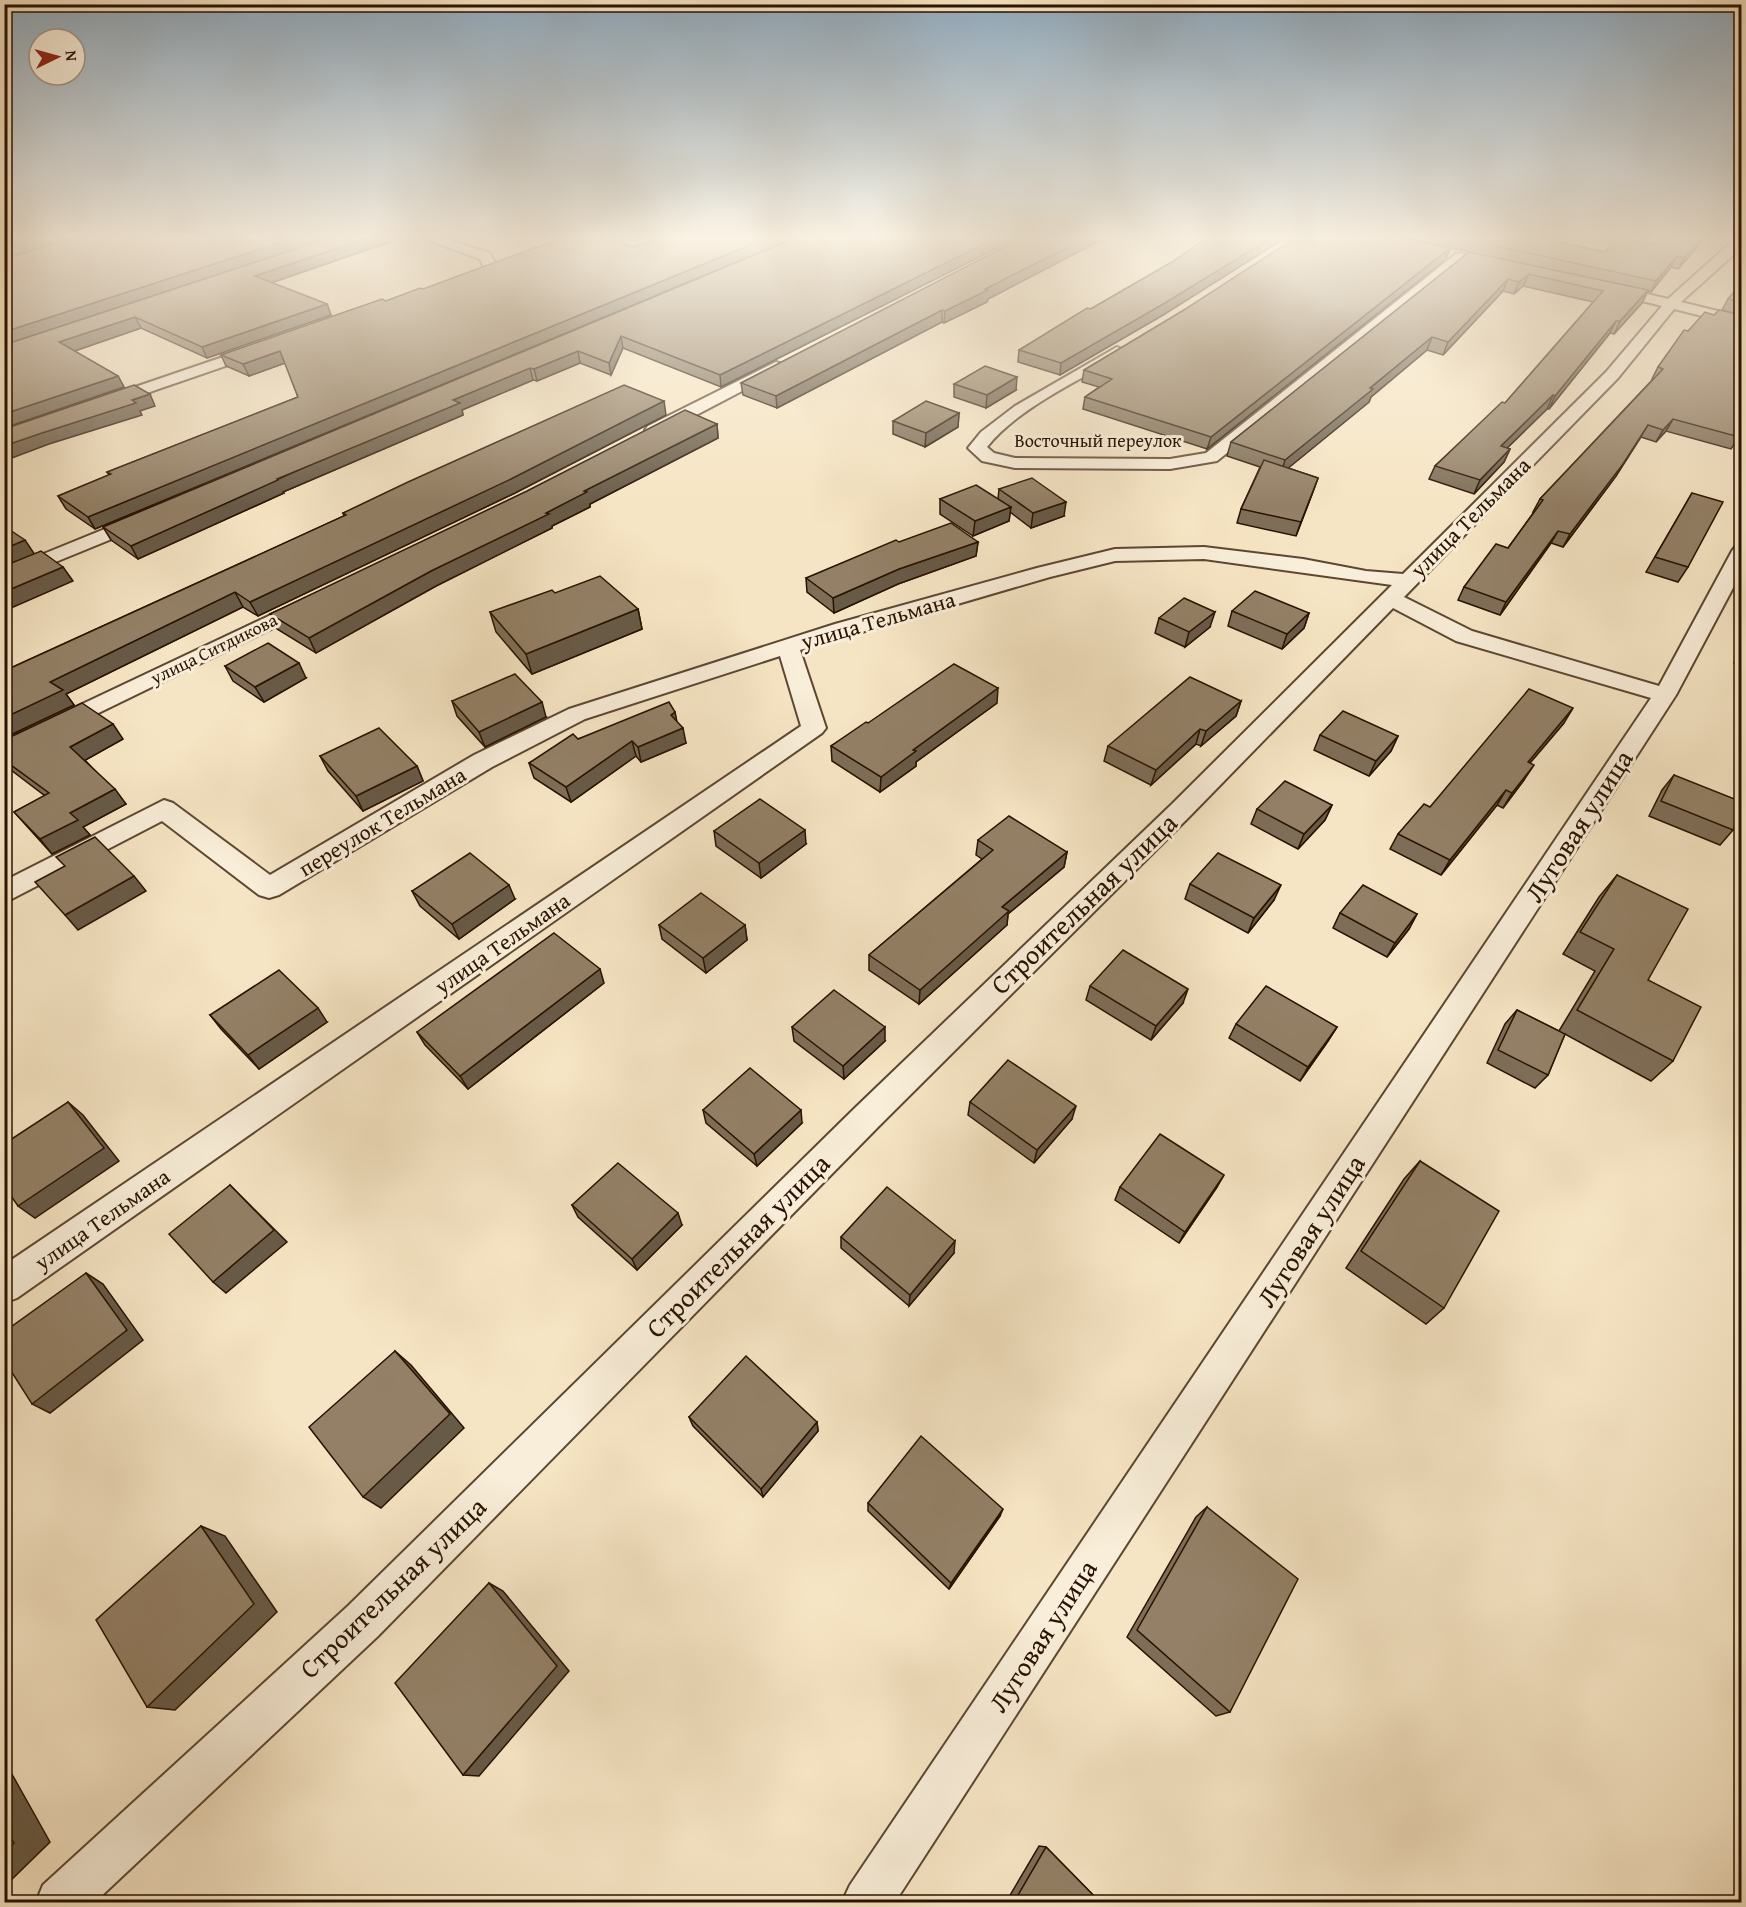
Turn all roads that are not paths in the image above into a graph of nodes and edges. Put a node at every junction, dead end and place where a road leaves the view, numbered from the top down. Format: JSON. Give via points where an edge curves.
{"nodes":[{"id":1,"x":1378,"y":327,"type":"edge"},
{"id":2,"x":1652,"y":327,"type":"edge"},
{"id":3,"x":278,"y":342,"type":"edge"},
{"id":4,"x":1134,"y":342,"type":"edge"},
{"id":5,"x":789,"y":360,"type":"edge"},
{"id":6,"x":92,"y":407,"type":"edge"},
{"id":7,"x":640,"y":437,"type":"edge"},
{"id":8,"x":159,"y":513,"type":"edge"},
{"id":9,"x":1742,"y":551,"type":"edge"},
{"id":10,"x":4,"y":577,"type":"edge"},
{"id":11,"x":1399,"y":589,"type":"junction"},
{"id":12,"x":322,"y":597,"type":"edge"},
{"id":13,"x":788,"y":647,"type":"junction"},
{"id":14,"x":1665,"y":695,"type":"junction"},
{"id":15,"x":4,"y":751,"type":"edge"},
{"id":16,"x":4,"y":893,"type":"edge"},
{"id":17,"x":4,"y":1286,"type":"edge"},
{"id":18,"x":60,"y":1902,"type":"edge"},
{"id":19,"x":867,"y":1902,"type":"edge"}],
"edges":[{"from":1,"to":4,"type":"street","name":"Восточный переулок","via":[[1210,457],[1170,464],[1015,463],[988,456],[978,448],[1012,415]]},
{"from":2,"to":11,"type":"street","name":"улица Тельмана","via":[[1612,375]]},
{"from":3,"to":6,"type":"street"},
{"from":5,"to":7,"type":"street"},
{"from":8,"to":10,"type":"street"},
{"from":9,"to":14,"type":"street","name":"Луговая улица"},
{"from":11,"to":13,"type":"street","name":"улица Тельмана","via":[[1366,577],[1303,565],[1204,552],[1115,555]]},
{"from":11,"to":14,"type":"street","via":[[1464,636]]},
{"from":11,"to":18,"type":"street","name":"Строительная улица","via":[[363,1621]]},
{"from":12,"to":15,"type":"street","name":"улица Ситдикова"},
{"from":13,"to":16,"type":"street","name":"переулок Тельмана","via":[[577,714],[483,761],[269,888],[164,809]]},
{"from":13,"to":17,"type":"street","name":"улица Тельмана","via":[[814,728]]},
{"from":14,"to":19,"type":"street","name":"Луговая улица"}]}
